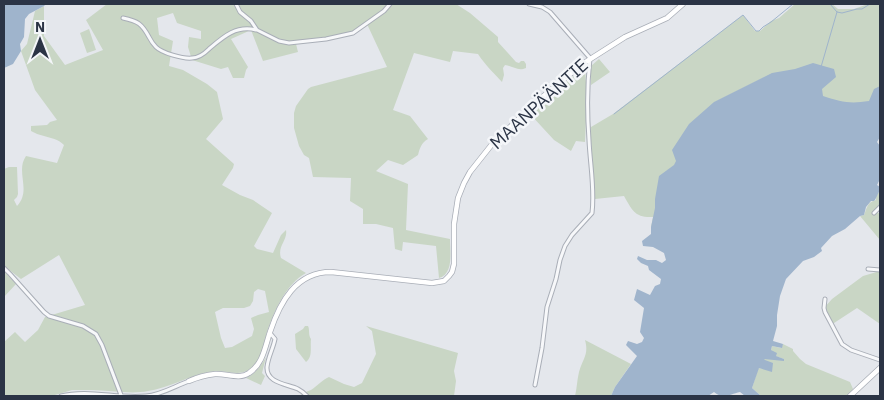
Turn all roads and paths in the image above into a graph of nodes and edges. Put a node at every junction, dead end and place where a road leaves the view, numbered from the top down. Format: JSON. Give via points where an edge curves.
{"nodes":[{"id":1,"x":236,"y":4,"type":"edge"},
{"id":2,"x":390,"y":4,"type":"edge"},
{"id":3,"x":529,"y":4,"type":"edge"},
{"id":4,"x":683,"y":4,"type":"edge"},
{"id":5,"x":123,"y":18,"type":"dead end"},
{"id":6,"x":257,"y":30,"type":"junction"},
{"id":7,"x":590,"y":58,"type":"junction"},
{"id":8,"x":880,"y":207,"type":"edge"},
{"id":9,"x":874,"y":213,"type":"dead end"},
{"id":10,"x":4,"y":268,"type":"edge"},
{"id":11,"x":868,"y":269,"type":"dead end"},
{"id":12,"x":880,"y":270,"type":"edge"},
{"id":13,"x":825,"y":299,"type":"dead end"},
{"id":14,"x":270,"y":333,"type":"junction"},
{"id":15,"x":880,"y":360,"type":"edge"},
{"id":16,"x":880,"y":368,"type":"edge"},
{"id":17,"x":189,"y":381,"type":"joint"},
{"id":18,"x":535,"y":385,"type":"dead end"},
{"id":19,"x":121,"y":395,"type":"edge"},
{"id":20,"x":61,"y":396,"type":"edge"},
{"id":21,"x":307,"y":396,"type":"edge"},
{"id":22,"x":850,"y":396,"type":"edge"}],
"edges":[{"from":1,"to":6,"type":"street"},
{"from":2,"to":6,"type":"street","via":[[353,32],[326,39],[289,44]]},
{"from":3,"to":7,"type":"street","via":[[550,12]]},
{"from":4,"to":7,"type":"street","name":"MAANPÄÄNTIE","via":[[667,18]]},
{"from":5,"to":6,"type":"street","via":[[140,24],[159,50],[186,58],[200,56],[229,33],[247,28]]},
{"from":7,"to":14,"type":"street","name":"MAANPÄÄNTIE","via":[[493,142],[470,172],[457,202],[454,264],[447,278],[432,283],[326,272],[316,274],[292,290]]},
{"from":7,"to":18,"type":"street","via":[[588,125],[592,213],[572,235],[560,260],[546,307]]},
{"from":8,"to":9,"type":"street"},
{"from":10,"to":19,"type":"street","via":[[49,316],[76,323],[96,334]]},
{"from":11,"to":12,"type":"street"},
{"from":13,"to":15,"type":"street","via":[[825,312],[842,344]]},
{"from":14,"to":17,"type":"street","name":"MAANPÄÄNTIE","via":[[262,357],[248,373],[239,376],[210,374]]},
{"from":14,"to":21,"type":"street","via":[[274,341],[267,367],[269,374],[276,382],[300,390]]},
{"from":16,"to":22,"type":"street"},
{"from":17,"to":19,"type":"street","name":"MAANPÄÄNTIE","via":[[149,396]]},
{"from":19,"to":20,"type":"street","name":"MAANPÄÄNTIE","via":[[80,393]]}]}
